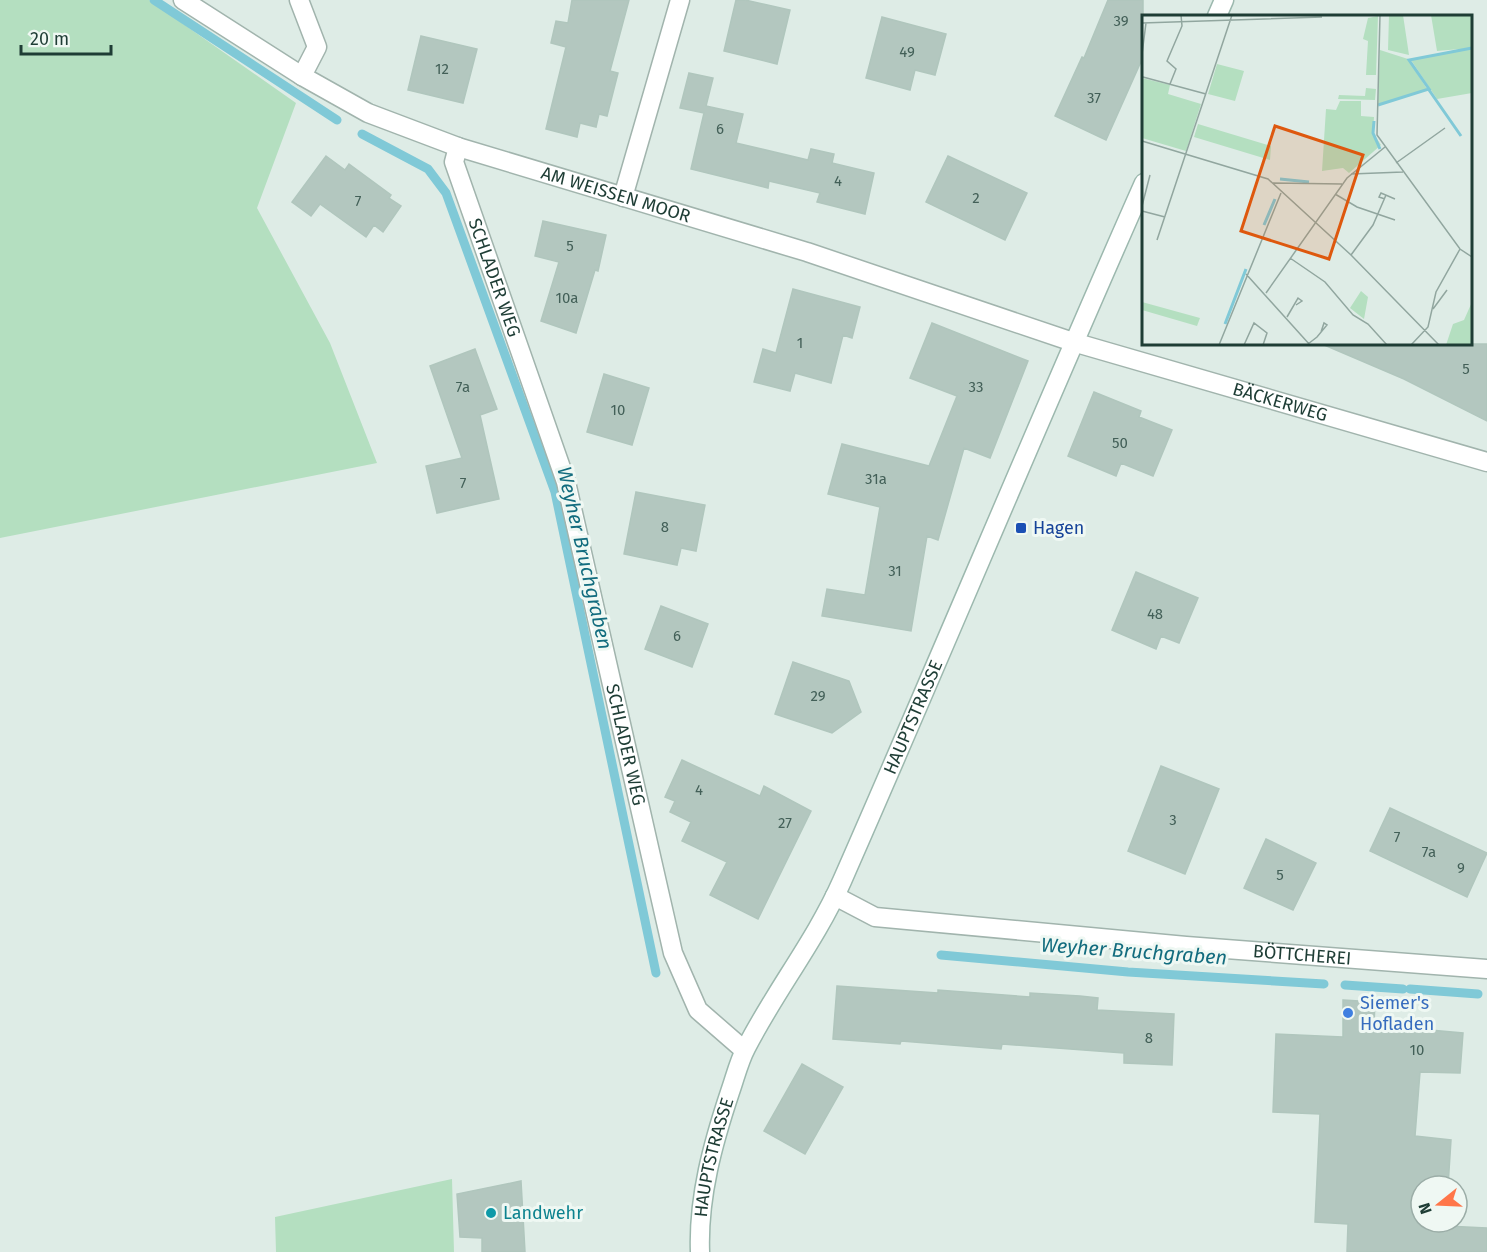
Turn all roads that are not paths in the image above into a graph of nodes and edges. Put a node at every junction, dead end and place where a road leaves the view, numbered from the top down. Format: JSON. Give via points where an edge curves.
{"nodes":[{"id":1,"x":183,"y":0,"type":"edge"},
{"id":2,"x":300,"y":0,"type":"edge"},
{"id":3,"x":680,"y":0,"type":"edge"},
{"id":4,"x":1224,"y":0,"type":"edge"},
{"id":5,"x":1217,"y":15,"type":"edge"},
{"id":6,"x":302,"y":76,"type":"junction"},
{"id":7,"x":458,"y":147,"type":"junction"},
{"id":8,"x":1142,"y":185,"type":"edge"},
{"id":9,"x":623,"y":197,"type":"junction"},
{"id":10,"x":1073,"y":342,"type":"junction"},
{"id":11,"x":1487,"y":462,"type":"edge"},
{"id":12,"x":835,"y":896,"type":"junction"},
{"id":13,"x":1487,"y":969,"type":"edge"},
{"id":14,"x":744,"y":1050,"type":"junction"},
{"id":15,"x":700,"y":1252,"type":"edge"}],
"edges":[{"from":1,"to":6,"type":"street","name":"AM WEISSEN MOOR"},
{"from":2,"to":6,"type":"street","via":[[317,47]]},
{"from":3,"to":9,"type":"street"},
{"from":4,"to":5,"type":"street"},
{"from":6,"to":7,"type":"street","name":"AM WEISSEN MOOR","via":[[368,113]]},
{"from":7,"to":9,"type":"street","name":"AM WEISSEN MOOR"},
{"from":7,"to":14,"type":"street","name":"SCHLADER WEG","via":[[454,162],[566,482],[673,953],[698,1010]]},
{"from":8,"to":10,"type":"street","name":"HAUPTSTRASSE"},
{"from":9,"to":10,"type":"street","name":"AM WEISSEN MOOR","via":[[807,252]]},
{"from":10,"to":11,"type":"street","name":"BÄCKERWEG"},
{"from":10,"to":12,"type":"street","name":"HAUPTSTRASSE"},
{"from":12,"to":13,"type":"street","name":"BÖTTCHEREI","via":[[875,917]]},
{"from":12,"to":14,"type":"street","name":"HAUPTSTRASSE"},
{"from":14,"to":15,"type":"street","name":"HAUPTSTRASSE","via":[[717,1131],[699,1233]]}]}
